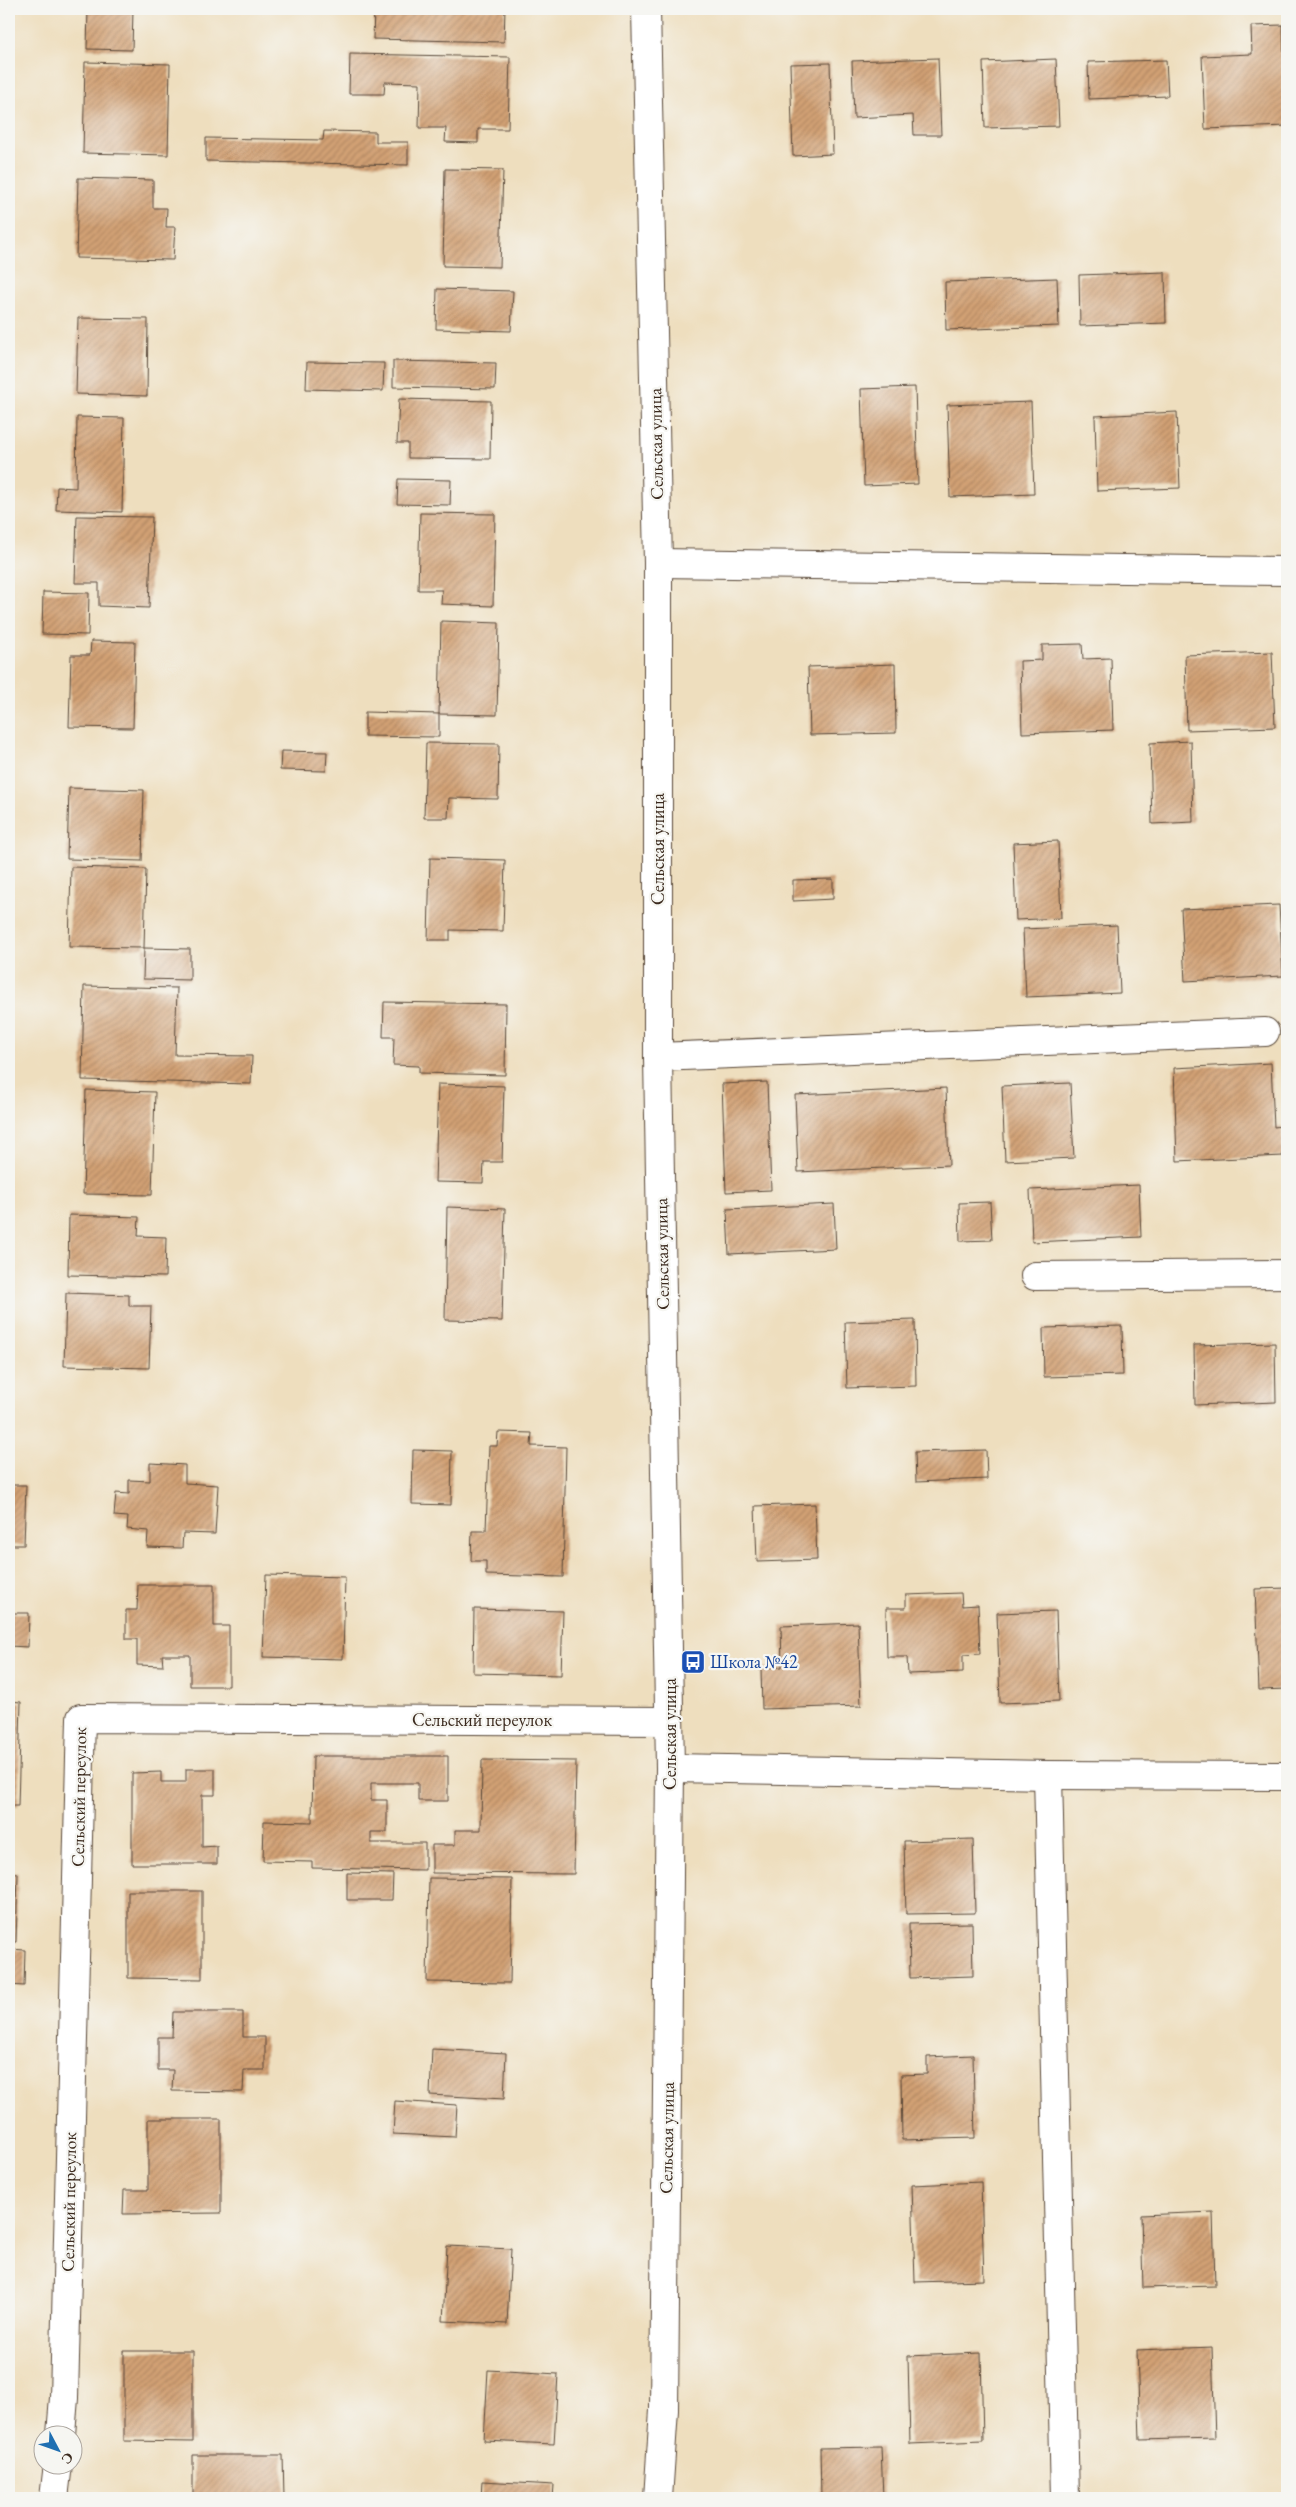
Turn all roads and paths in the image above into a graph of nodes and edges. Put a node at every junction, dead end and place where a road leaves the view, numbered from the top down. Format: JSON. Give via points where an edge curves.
{"nodes":[{"id":1,"x":646,"y":9,"type":"edge"},
{"id":2,"x":658,"y":563,"type":"junction"},
{"id":3,"x":1287,"y":570,"type":"edge"},
{"id":4,"x":1265,"y":1032,"type":"dead end"},
{"id":5,"x":658,"y":1057,"type":"junction"},
{"id":6,"x":1287,"y":1274,"type":"edge"},
{"id":7,"x":1035,"y":1276,"type":"dead end"},
{"id":8,"x":670,"y":1721,"type":"junction"},
{"id":9,"x":670,"y":1768,"type":"junction"},
{"id":10,"x":1048,"y":1775,"type":"junction"},
{"id":11,"x":1287,"y":1776,"type":"edge"},
{"id":12,"x":62,"y":2424,"type":"edge"},
{"id":13,"x":57,"y":2474,"type":"edge"},
{"id":14,"x":54,"y":2498,"type":"edge"},
{"id":15,"x":658,"y":2498,"type":"edge"},
{"id":16,"x":1065,"y":2498,"type":"edge"}],
"edges":[{"from":1,"to":2,"type":"street","name":"Сельская улица"},
{"from":2,"to":3,"type":"street"},
{"from":2,"to":5,"type":"street","name":"Сельская улица"},
{"from":4,"to":5,"type":"street"},
{"from":5,"to":8,"type":"street","name":"Сельская улица"},
{"from":6,"to":7,"type":"street"},
{"from":8,"to":9,"type":"street","name":"Сельская улица"},
{"from":8,"to":12,"type":"street","name":"Сельский переулок","via":[[81,1718]]},
{"from":9,"to":10,"type":"street"},
{"from":9,"to":15,"type":"street","name":"Сельская улица","via":[[664,2410]]},
{"from":10,"to":11,"type":"street"},
{"from":10,"to":16,"type":"street"},
{"from":13,"to":14,"type":"street"}]}
